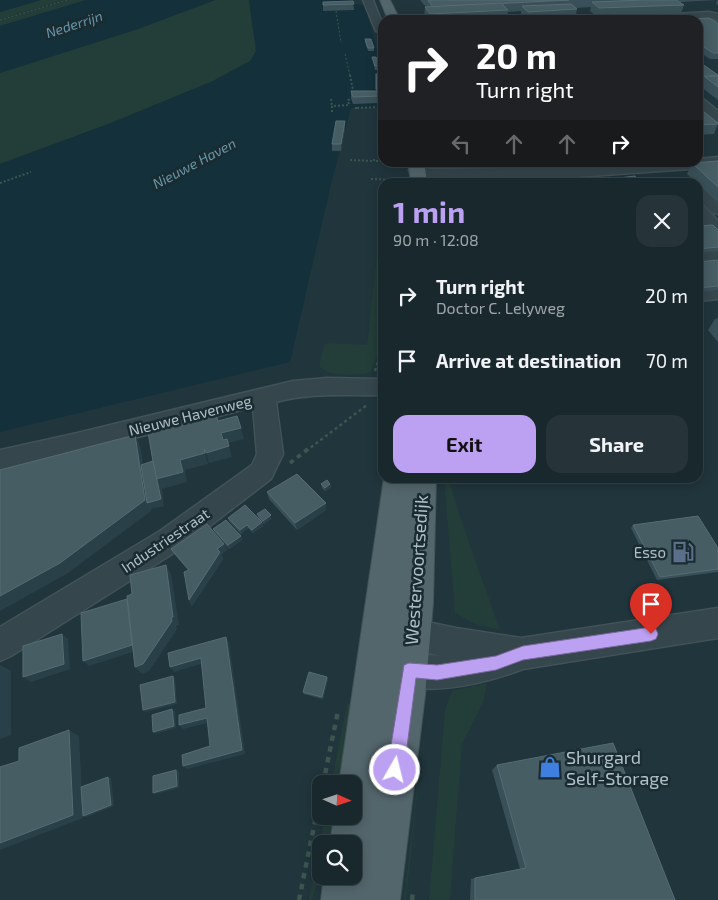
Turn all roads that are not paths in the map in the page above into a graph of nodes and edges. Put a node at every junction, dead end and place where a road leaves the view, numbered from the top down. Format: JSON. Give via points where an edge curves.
{"nodes":[{"id":1,"x":368,"y":0,"type":"edge"},
{"id":2,"x":385,"y":0,"type":"edge"},
{"id":3,"x":392,"y":15,"type":"edge"},
{"id":4,"x":703,"y":16,"type":"edge"},
{"id":5,"x":718,"y":17,"type":"edge"},
{"id":6,"x":378,"y":24,"type":"edge"},
{"id":7,"x":703,"y":106,"type":"edge"},
{"id":8,"x":718,"y":118,"type":"edge"},
{"id":9,"x":718,"y":162,"type":"edge"},
{"id":10,"x":491,"y":167,"type":"edge"},
{"id":11,"x":642,"y":167,"type":"edge"},
{"id":12,"x":657,"y":167,"type":"edge"},
{"id":13,"x":718,"y":170,"type":"edge"},
{"id":14,"x":421,"y":172,"type":"edge"},
{"id":15,"x":575,"y":172,"type":"edge"},
{"id":16,"x":678,"y":176,"type":"edge"},
{"id":17,"x":703,"y":204,"type":"edge"},
{"id":18,"x":708,"y":218,"type":"edge"},
{"id":19,"x":718,"y":256,"type":"edge"},
{"id":20,"x":703,"y":258,"type":"edge"},
{"id":21,"x":718,"y":293,"type":"edge"},
{"id":22,"x":703,"y":294,"type":"edge"},
{"id":23,"x":378,"y":387,"type":"edge"},
{"id":24,"x":264,"y":396,"type":"junction"},
{"id":25,"x":0,"y":460,"type":"edge"},
{"id":26,"x":397,"y":483,"type":"edge"},
{"id":27,"x":422,"y":483,"type":"edge"},
{"id":28,"x":718,"y":623,"type":"edge"},
{"id":29,"x":413,"y":634,"type":"junction"},
{"id":30,"x":0,"y":645,"type":"edge"},
{"id":31,"x":378,"y":647,"type":"junction"},
{"id":32,"x":523,"y":653,"type":"junction"},
{"id":33,"x":409,"y":670,"type":"junction"},
{"id":34,"x":352,"y":835,"type":"edge"},
{"id":35,"x":345,"y":885,"type":"edge"},
{"id":36,"x":343,"y":900,"type":"edge"},
{"id":37,"x":378,"y":900,"type":"edge"}],
"edges":[{"from":1,"to":6,"type":"street"},
{"from":2,"to":3,"type":"main road"},
{"from":4,"to":5,"type":"street"},
{"from":7,"to":8,"type":"street"},
{"from":9,"to":16,"type":"street"},
{"from":10,"to":14,"type":"street"},
{"from":11,"to":15,"type":"street"},
{"from":12,"to":16,"type":"street"},
{"from":13,"to":16,"type":"street"},
{"from":14,"to":15,"type":"street"},
{"from":17,"to":18,"type":"street"},
{"from":19,"to":20,"type":"street"},
{"from":21,"to":22,"type":"street"},
{"from":23,"to":24,"type":"street","name":"Nieuwe Havenweg","via":[[308,387]]},
{"from":24,"to":25,"type":"street","name":"Nieuwe Havenweg"},
{"from":24,"to":30,"type":"street","name":"Industriestraat","via":[[270,454],[262,472],[170,540]]},
{"from":26,"to":31,"type":"main road","name":"Westervoortsedijk"},
{"from":27,"to":29,"type":"main road","name":"Westervoortsedijk"},
{"from":28,"to":32,"type":"street"},
{"from":29,"to":31,"type":"street"},
{"from":29,"to":32,"type":"street","via":[[456,644]]},
{"from":29,"to":33,"type":"main road","name":"Westervoortsedijk"},
{"from":31,"to":33,"type":"street"},
{"from":31,"to":34,"type":"main road","name":"Westervoortsedijk"},
{"from":32,"to":33,"type":"street","via":[[496,663],[437,673]]},
{"from":33,"to":37,"type":"main road","name":"Westervoortsedijk"},
{"from":35,"to":36,"type":"main road"}]}
